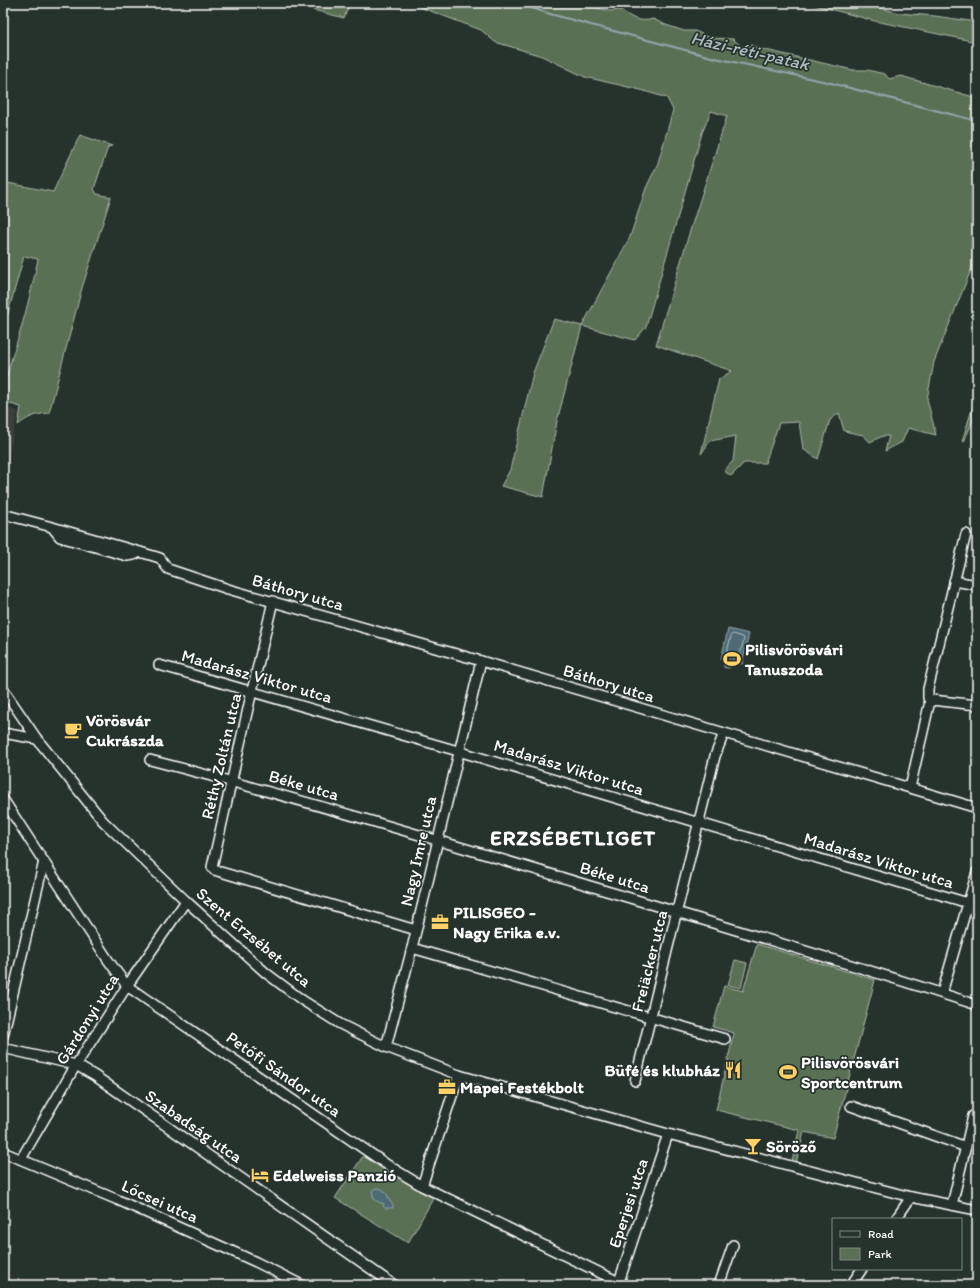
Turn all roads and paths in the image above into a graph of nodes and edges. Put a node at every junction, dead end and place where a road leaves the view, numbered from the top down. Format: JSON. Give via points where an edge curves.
{"nodes":[{"id":1,"x":3,"y":514,"type":"edge"},
{"id":2,"x":52,"y":527,"type":"junction"},
{"id":3,"x":966,"y":534,"type":"dead end"},
{"id":4,"x":140,"y":552,"type":"junction"},
{"id":5,"x":954,"y":581,"type":"junction"},
{"id":6,"x":977,"y":585,"type":"edge"},
{"id":7,"x":273,"y":601,"type":"junction"},
{"id":8,"x":480,"y":661,"type":"junction"},
{"id":9,"x":159,"y":665,"type":"dead end"},
{"id":10,"x":3,"y":689,"type":"edge"},
{"id":11,"x":252,"y":691,"type":"junction"},
{"id":12,"x":930,"y":701,"type":"junction"},
{"id":13,"x":977,"y":705,"type":"edge"},
{"id":14,"x":3,"y":733,"type":"edge"},
{"id":15,"x":724,"y":734,"type":"junction"},
{"id":16,"x":37,"y":739,"type":"junction"},
{"id":17,"x":458,"y":751,"type":"junction"},
{"id":18,"x":150,"y":760,"type":"dead end"},
{"id":19,"x":232,"y":781,"type":"junction"},
{"id":20,"x":910,"y":788,"type":"junction"},
{"id":21,"x":3,"y":799,"type":"edge"},
{"id":22,"x":977,"y":808,"type":"edge"},
{"id":23,"x":699,"y":823,"type":"junction"},
{"id":24,"x":437,"y":840,"type":"junction"},
{"id":25,"x":44,"y":861,"type":"junction"},
{"id":26,"x":977,"y":872,"type":"edge"},
{"id":27,"x":186,"y":901,"type":"junction"},
{"id":28,"x":968,"y":903,"type":"junction"},
{"id":29,"x":677,"y":912,"type":"junction"},
{"id":30,"x":416,"y":930,"type":"junction"},
{"id":31,"x":412,"y":948,"type":"junction"},
{"id":32,"x":127,"y":986,"type":"junction"},
{"id":33,"x":942,"y":994,"type":"junction"},
{"id":34,"x":977,"y":1005,"type":"edge"},
{"id":35,"x":651,"y":1017,"type":"junction"},
{"id":36,"x":3,"y":1036,"type":"edge"},
{"id":37,"x":725,"y":1039,"type":"dead end"},
{"id":38,"x":386,"y":1047,"type":"junction"},
{"id":39,"x":3,"y":1048,"type":"edge"},
{"id":40,"x":76,"y":1065,"type":"junction"},
{"id":41,"x":459,"y":1075,"type":"junction"},
{"id":42,"x":635,"y":1081,"type":"dead end"},
{"id":43,"x":851,"y":1106,"type":"dead end"},
{"id":44,"x":977,"y":1116,"type":"edge"},
{"id":45,"x":668,"y":1134,"type":"junction"},
{"id":46,"x":966,"y":1147,"type":"junction"},
{"id":47,"x":3,"y":1152,"type":"edge"},
{"id":48,"x":21,"y":1159,"type":"junction"},
{"id":49,"x":422,"y":1186,"type":"junction"},
{"id":50,"x":911,"y":1197,"type":"junction"},
{"id":51,"x":952,"y":1205,"type":"junction"},
{"id":52,"x":977,"y":1210,"type":"edge"},
{"id":53,"x":897,"y":1218,"type":"edge"},
{"id":54,"x":733,"y":1245,"type":"dead end"},
{"id":55,"x":861,"y":1270,"type":"edge"},
{"id":56,"x":620,"y":1284,"type":"edge"},
{"id":57,"x":302,"y":1285,"type":"edge"},
{"id":58,"x":394,"y":1285,"type":"edge"},
{"id":59,"x":605,"y":1285,"type":"edge"},
{"id":60,"x":718,"y":1285,"type":"edge"},
{"id":61,"x":851,"y":1285,"type":"edge"}],
"edges":[{"from":1,"to":2,"type":"street"},
{"from":2,"to":4,"type":"street"},
{"from":2,"to":4,"type":"street","via":[[60,537],[127,556]]},
{"from":3,"to":5,"type":"street"},
{"from":4,"to":7,"type":"street","name":"Báthory utca","via":[[160,558],[168,569]]},
{"from":5,"to":6,"type":"street"},
{"from":5,"to":12,"type":"street","via":[[928,689]]},
{"from":7,"to":8,"type":"street","name":"Báthory utca"},
{"from":7,"to":11,"type":"street","name":"Réthy Zoltán utca"},
{"from":8,"to":15,"type":"street","name":"Báthory utca"},
{"from":8,"to":17,"type":"street","name":"Nagy Imre utca"},
{"from":9,"to":11,"type":"street","name":"Madarász Viktor utca"},
{"from":10,"to":16,"type":"street","name":"Szent Erzsébet utca"},
{"from":11,"to":17,"type":"street","name":"Madarász Viktor utca"},
{"from":11,"to":19,"type":"street","name":"Réthy Zoltán utca"},
{"from":12,"to":13,"type":"street"},
{"from":12,"to":20,"type":"street"},
{"from":14,"to":16,"type":"street"},
{"from":15,"to":20,"type":"street","name":"Báthory utca"},
{"from":15,"to":23,"type":"street","name":"Freiäcker utca","via":[[715,756]]},
{"from":16,"to":27,"type":"street","name":"Szent Erzsébet utca","via":[[103,821]]},
{"from":17,"to":23,"type":"street","name":"Madarász Viktor utca"},
{"from":17,"to":24,"type":"street","name":"Nagy Imre utca"},
{"from":18,"to":19,"type":"street","name":"Béke utca"},
{"from":19,"to":24,"type":"street","name":"Béke utca"},
{"from":19,"to":30,"type":"street","name":"Réthy Zoltán utca","via":[[212,867],[214,870]]},
{"from":20,"to":22,"type":"street","name":"Báthory utca"},
{"from":21,"to":25,"type":"street","name":"Petőfi Sándor utca"},
{"from":23,"to":28,"type":"street","name":"Madarász Viktor utca"},
{"from":23,"to":29,"type":"street","name":"Freiäcker utca"},
{"from":24,"to":29,"type":"street","name":"Béke utca"},
{"from":24,"to":30,"type":"street","name":"Nagy Imre utca"},
{"from":25,"to":32,"type":"street","name":"Petőfi Sándor utca"},
{"from":25,"to":36,"type":"street"},
{"from":26,"to":28,"type":"street"},
{"from":27,"to":32,"type":"street","name":"Gárdonyi utca"},
{"from":27,"to":38,"type":"street","name":"Szent Erzsébet utca","via":[[266,973],[302,1000],[340,1024]]},
{"from":28,"to":33,"type":"street"},
{"from":29,"to":33,"type":"street","name":"Béke utca"},
{"from":29,"to":35,"type":"street","name":"Freiäcker utca"},
{"from":30,"to":31,"type":"street","name":"Nagy Imre utca"},
{"from":31,"to":35,"type":"street"},
{"from":31,"to":38,"type":"street","name":"Nagy Imre utca"},
{"from":32,"to":40,"type":"street","name":"Gárdonyi utca"},
{"from":32,"to":49,"type":"street","name":"Petőfi Sándor utca"},
{"from":33,"to":34,"type":"street","name":"Béke utca"},
{"from":35,"to":37,"type":"street"},
{"from":35,"to":42,"type":"street","name":"Freiäcker utca"},
{"from":38,"to":41,"type":"street","name":"Szent Erzsébet utca"},
{"from":39,"to":40,"type":"street","name":"Szabadság utca"},
{"from":40,"to":48,"type":"street","name":"Gárdonyi utca"},
{"from":40,"to":58,"type":"street","name":"Szabadság utca"},
{"from":41,"to":45,"type":"street","name":"Szent Erzsébet utca"},
{"from":41,"to":49,"type":"street"},
{"from":43,"to":46,"type":"street"},
{"from":44,"to":46,"type":"street","via":[[973,1116]]},
{"from":45,"to":50,"type":"street","name":"Szent Erzsébet utca"},
{"from":45,"to":56,"type":"street","name":"Eperjesi utca"},
{"from":46,"to":51,"type":"street"},
{"from":47,"to":48,"type":"street","name":"Lőcsei utca"},
{"from":48,"to":57,"type":"street","name":"Lőcsei utca","via":[[190,1232]]},
{"from":49,"to":56,"type":"street","name":"Petőfi Sándor utca"},
{"from":50,"to":51,"type":"street","name":"Szent Erzsébet utca"},
{"from":50,"to":53,"type":"street"},
{"from":51,"to":52,"type":"street","name":"Szent Erzsébet utca"},
{"from":54,"to":60,"type":"street"},
{"from":55,"to":61,"type":"street"},
{"from":56,"to":59,"type":"street","via":[[612,1282]]}]}
